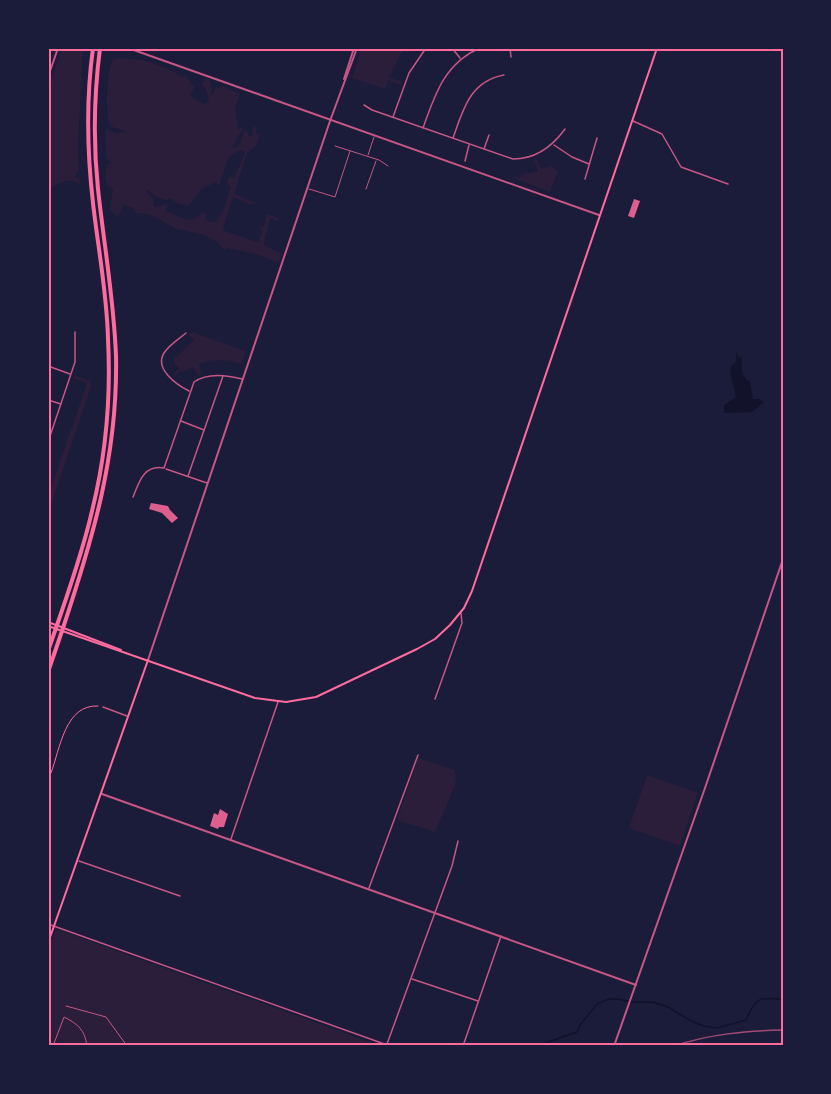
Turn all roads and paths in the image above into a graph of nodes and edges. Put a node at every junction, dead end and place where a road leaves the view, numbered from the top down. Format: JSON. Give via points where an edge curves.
{"nodes":[{"id":1,"x":58,"y":48,"type":"edge"},
{"id":2,"x":93,"y":48,"type":"edge"},
{"id":3,"x":100,"y":48,"type":"edge"},
{"id":4,"x":128,"y":48,"type":"edge"},
{"id":5,"x":355,"y":48,"type":"edge"},
{"id":6,"x":426,"y":48,"type":"edge"},
{"id":7,"x":452,"y":48,"type":"edge"},
{"id":8,"x":480,"y":48,"type":"edge"},
{"id":9,"x":510,"y":48,"type":"edge"},
{"id":10,"x":657,"y":48,"type":"edge"},
{"id":11,"x":511,"y":57,"type":"dead end"},
{"id":12,"x":460,"y":59,"type":"junction"},
{"id":13,"x":504,"y":75,"type":"dead end"},
{"id":14,"x":48,"y":77,"type":"edge"},
{"id":15,"x":364,"y":105,"type":"dead end"},
{"id":16,"x":393,"y":118,"type":"junction"},
{"id":17,"x":330,"y":121,"type":"junction"},
{"id":18,"x":632,"y":121,"type":"junction"},
{"id":19,"x":423,"y":129,"type":"junction"},
{"id":20,"x":565,"y":129,"type":"dead end"},
{"id":21,"x":489,"y":135,"type":"dead end"},
{"id":22,"x":374,"y":137,"type":"junction"},
{"id":23,"x":597,"y":138,"type":"dead end"},
{"id":24,"x":453,"y":139,"type":"junction"},
{"id":25,"x":553,"y":144,"type":"junction"},
{"id":26,"x":469,"y":145,"type":"junction"},
{"id":27,"x":335,"y":146,"type":"dead end"},
{"id":28,"x":483,"y":150,"type":"junction"},
{"id":29,"x":350,"y":151,"type":"junction"},
{"id":30,"x":368,"y":156,"type":"junction"},
{"id":31,"x":376,"y":159,"type":"junction"},
{"id":32,"x":465,"y":161,"type":"dead end"},
{"id":33,"x":589,"y":164,"type":"junction"},
{"id":34,"x":388,"y":166,"type":"dead end"},
{"id":35,"x":585,"y":179,"type":"dead end"},
{"id":36,"x":728,"y":184,"type":"dead end"},
{"id":37,"x":307,"y":188,"type":"junction"},
{"id":38,"x":366,"y":189,"type":"dead end"},
{"id":39,"x":599,"y":215,"type":"junction"},
{"id":40,"x":75,"y":332,"type":"dead end"},
{"id":41,"x":186,"y":333,"type":"dead end"},
{"id":42,"x":48,"y":366,"type":"edge"},
{"id":43,"x":71,"y":374,"type":"junction"},
{"id":44,"x":223,"y":375,"type":"junction"},
{"id":45,"x":242,"y":380,"type":"junction"},
{"id":46,"x":190,"y":392,"type":"junction"},
{"id":47,"x":48,"y":400,"type":"edge"},
{"id":48,"x":60,"y":404,"type":"junction"},
{"id":49,"x":180,"y":421,"type":"junction"},
{"id":50,"x":205,"y":430,"type":"junction"},
{"id":51,"x":49,"y":434,"type":"edge"},
{"id":52,"x":48,"y":442,"type":"edge"},
{"id":53,"x":164,"y":468,"type":"junction"},
{"id":54,"x":188,"y":476,"type":"junction"},
{"id":55,"x":207,"y":483,"type":"junction"},
{"id":56,"x":133,"y":497,"type":"dead end"},
{"id":57,"x":783,"y":559,"type":"edge"},
{"id":58,"x":776,"y":578,"type":"junction"},
{"id":59,"x":782,"y":580,"type":"edge"},
{"id":60,"x":461,"y":613,"type":"junction"},
{"id":61,"x":48,"y":624,"type":"edge"},
{"id":62,"x":56,"y":627,"type":"junction"},
{"id":63,"x":62,"y":629,"type":"junction"},
{"id":64,"x":48,"y":651,"type":"edge"},
{"id":65,"x":148,"y":660,"type":"junction"},
{"id":66,"x":48,"y":672,"type":"edge"},
{"id":67,"x":435,"y":699,"type":"dead end"},
{"id":68,"x":278,"y":702,"type":"junction"},
{"id":69,"x":103,"y":707,"type":"joint"},
{"id":70,"x":128,"y":716,"type":"junction"},
{"id":71,"x":418,"y":755,"type":"dead end"},
{"id":72,"x":51,"y":773,"type":"dead end"},
{"id":73,"x":101,"y":793,"type":"junction"},
{"id":74,"x":231,"y":840,"type":"junction"},
{"id":75,"x":458,"y":841,"type":"dead end"},
{"id":76,"x":77,"y":860,"type":"junction"},
{"id":77,"x":369,"y":888,"type":"junction"},
{"id":78,"x":180,"y":896,"type":"dead end"},
{"id":79,"x":435,"y":912,"type":"junction"},
{"id":80,"x":48,"y":924,"type":"edge"},
{"id":81,"x":54,"y":926,"type":"junction"},
{"id":82,"x":501,"y":936,"type":"junction"},
{"id":83,"x":48,"y":943,"type":"edge"},
{"id":84,"x":411,"y":978,"type":"junction"},
{"id":85,"x":636,"y":985,"type":"junction"},
{"id":86,"x":478,"y":1001,"type":"junction"},
{"id":87,"x":66,"y":1006,"type":"dead end"},
{"id":88,"x":53,"y":1046,"type":"edge"},
{"id":89,"x":87,"y":1046,"type":"edge"},
{"id":90,"x":127,"y":1046,"type":"edge"},
{"id":91,"x":388,"y":1046,"type":"edge"},
{"id":92,"x":463,"y":1046,"type":"edge"},
{"id":93,"x":614,"y":1046,"type":"edge"}],
"edges":[{"from":1,"to":14,"type":"street"},
{"from":2,"to":62,"type":"highway","via":[[89,148],[107,316],[108,398],[94,503]]},
{"from":3,"to":63,"type":"highway","via":[[95,148],[114,330],[115,409],[96,523]]},
{"from":4,"to":17,"type":"street"},
{"from":5,"to":17,"type":"street"},
{"from":6,"to":16,"type":"street","via":[[409,73]]},
{"from":7,"to":12,"type":"street"},
{"from":8,"to":12,"type":"street"},
{"from":9,"to":11,"type":"street"},
{"from":10,"to":18,"type":"main road"},
{"from":12,"to":19,"type":"street","via":[[440,84]]},
{"from":13,"to":24,"type":"street","via":[[489,79],[472,93]]},
{"from":15,"to":16,"type":"street"},
{"from":16,"to":19,"type":"street"},
{"from":17,"to":22,"type":"street"},
{"from":17,"to":37,"type":"street"},
{"from":18,"to":36,"type":"street","via":[[662,134],[681,167]]},
{"from":18,"to":39,"type":"main road"},
{"from":19,"to":24,"type":"street"},
{"from":20,"to":25,"type":"street"},
{"from":21,"to":28,"type":"street"},
{"from":22,"to":30,"type":"lane"},
{"from":22,"to":39,"type":"street"},
{"from":23,"to":33,"type":"street"},
{"from":24,"to":26,"type":"street"},
{"from":25,"to":28,"type":"street","via":[[521,159]]},
{"from":25,"to":33,"type":"street"},
{"from":26,"to":28,"type":"street"},
{"from":26,"to":32,"type":"street"},
{"from":27,"to":29,"type":"lane"},
{"from":29,"to":30,"type":"lane"},
{"from":29,"to":37,"type":"lane","via":[[335,197]]},
{"from":30,"to":31,"type":"lane"},
{"from":31,"to":34,"type":"lane"},
{"from":31,"to":38,"type":"lane"},
{"from":33,"to":35,"type":"street"},
{"from":37,"to":45,"type":"street"},
{"from":39,"to":60,"type":"main road"},
{"from":40,"to":43,"type":"street"},
{"from":41,"to":46,"type":"street","via":[[164,353],[162,362],[170,377]]},
{"from":42,"to":43,"type":"street"},
{"from":43,"to":48,"type":"street"},
{"from":44,"to":45,"type":"street"},
{"from":44,"to":46,"type":"street","via":[[199,379]]},
{"from":44,"to":50,"type":"street"},
{"from":45,"to":55,"type":"street"},
{"from":46,"to":49,"type":"street"},
{"from":47,"to":48,"type":"street"},
{"from":48,"to":51,"type":"street"},
{"from":49,"to":50,"type":"street"},
{"from":49,"to":53,"type":"street"},
{"from":50,"to":54,"type":"street"},
{"from":51,"to":52,"type":"street"},
{"from":53,"to":54,"type":"street"},
{"from":53,"to":56,"type":"street","via":[[154,467],[144,473]]},
{"from":54,"to":55,"type":"street"},
{"from":55,"to":65,"type":"street"},
{"from":57,"to":58,"type":"street"},
{"from":58,"to":59,"type":"street"},
{"from":58,"to":85,"type":"street"},
{"from":60,"to":67,"type":"street","via":[[462,623]]},
{"from":60,"to":68,"type":"main road","via":[[439,636],[408,654],[319,696]]},
{"from":61,"to":62,"type":"main road"},
{"from":62,"to":63,"type":"main road"},
{"from":62,"to":64,"type":"highway"},
{"from":63,"to":65,"type":"main road"},
{"from":63,"to":66,"type":"highway"},
{"from":65,"to":68,"type":"main road","via":[[255,698]]},
{"from":65,"to":70,"type":"main road"},
{"from":68,"to":74,"type":"street"},
{"from":69,"to":70,"type":"street"},
{"from":69,"to":72,"type":"path","via":[[85,707],[72,717]]},
{"from":70,"to":73,"type":"main road"},
{"from":71,"to":77,"type":"street"},
{"from":73,"to":74,"type":"street"},
{"from":73,"to":76,"type":"main road"},
{"from":74,"to":77,"type":"street"},
{"from":75,"to":79,"type":"street"},
{"from":76,"to":78,"type":"street"},
{"from":76,"to":81,"type":"main road"},
{"from":77,"to":79,"type":"street"},
{"from":79,"to":82,"type":"street"},
{"from":79,"to":84,"type":"street"},
{"from":80,"to":81,"type":"street"},
{"from":81,"to":83,"type":"main road"},
{"from":81,"to":91,"type":"street"},
{"from":82,"to":85,"type":"street"},
{"from":82,"to":86,"type":"street"},
{"from":84,"to":86,"type":"street"},
{"from":84,"to":91,"type":"street"},
{"from":85,"to":93,"type":"street"},
{"from":86,"to":92,"type":"street"},
{"from":87,"to":90,"type":"lane","via":[[106,1017]]},
{"from":88,"to":89,"type":"lane","via":[[64,1017],[82,1029]]}]}
